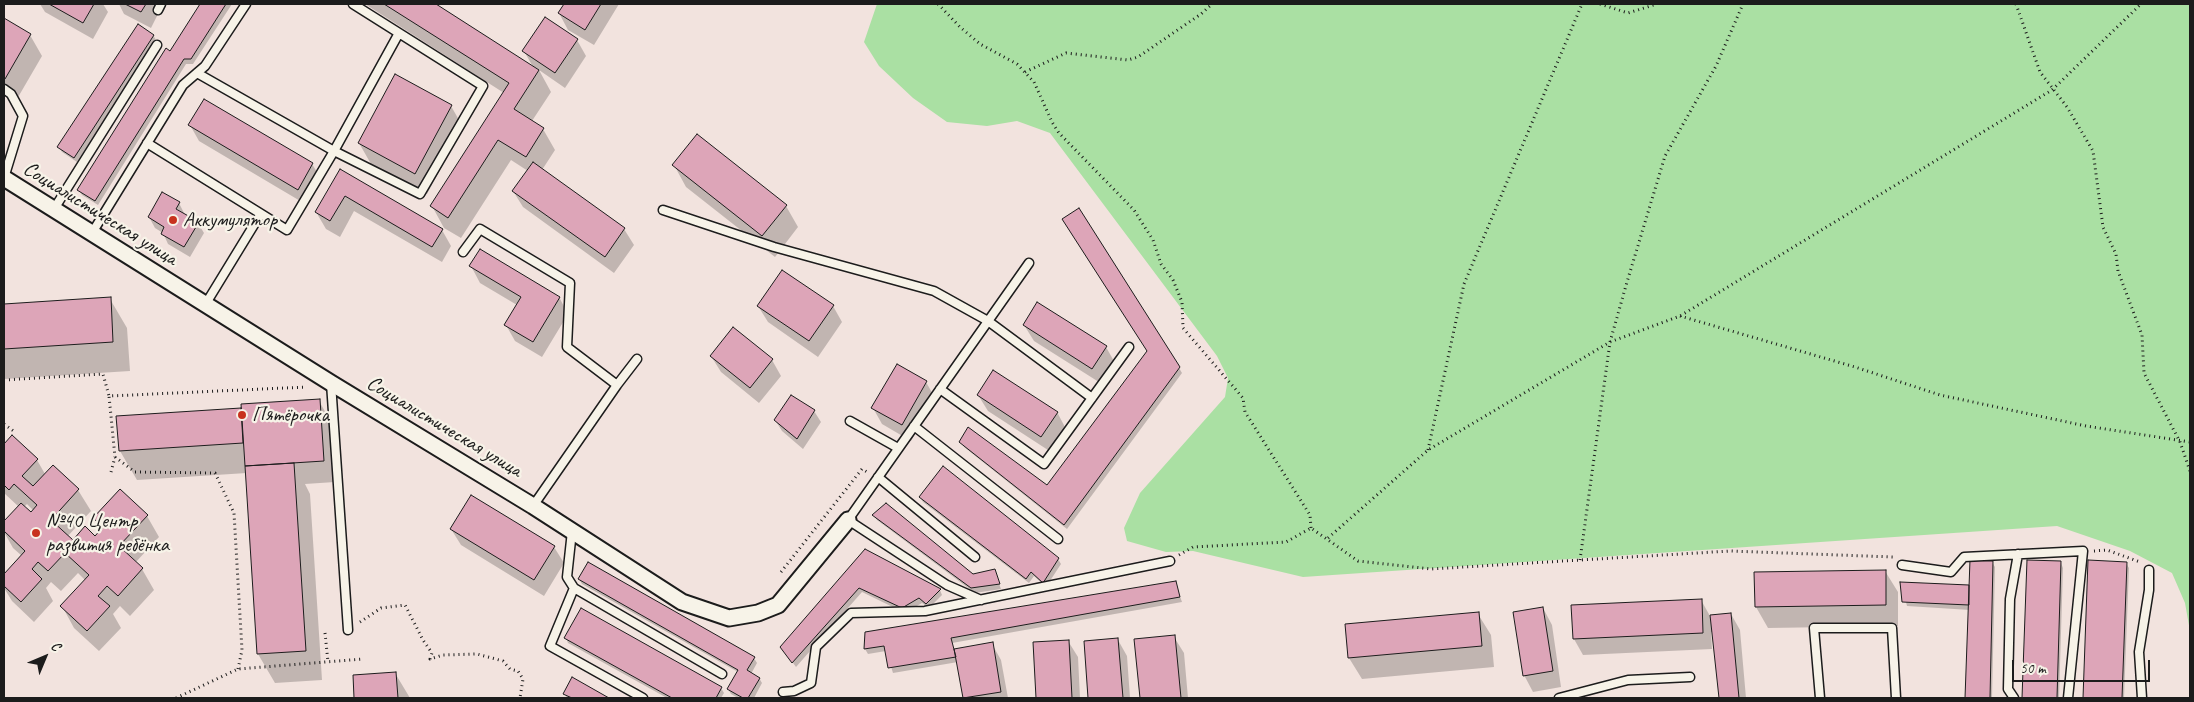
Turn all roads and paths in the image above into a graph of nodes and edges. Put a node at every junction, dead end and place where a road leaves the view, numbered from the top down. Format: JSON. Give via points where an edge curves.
{"nodes":[{"id":1,"x":246,"y":4,"type":"edge"},
{"id":2,"x":353,"y":4,"type":"edge"},
{"id":3,"x":938,"y":4,"type":"edge"},
{"id":4,"x":1212,"y":4,"type":"edge"},
{"id":5,"x":1582,"y":4,"type":"edge"},
{"id":6,"x":1600,"y":4,"type":"edge"},
{"id":7,"x":1657,"y":4,"type":"edge"},
{"id":8,"x":1743,"y":4,"type":"edge"},
{"id":9,"x":2016,"y":4,"type":"edge"},
{"id":10,"x":2141,"y":4,"type":"edge"},
{"id":11,"x":399,"y":33,"type":"junction"},
{"id":12,"x":157,"y":45,"type":"dead end"},
{"id":13,"x":1025,"y":72,"type":"junction"},
{"id":14,"x":197,"y":73,"type":"junction"},
{"id":15,"x":4,"y":89,"type":"edge"},
{"id":16,"x":2052,"y":90,"type":"junction"},
{"id":17,"x":148,"y":142,"type":"junction"},
{"id":18,"x":334,"y":151,"type":"junction"},
{"id":19,"x":4,"y":178,"type":"edge"},
{"id":20,"x":54,"y":210,"type":"junction"},
{"id":21,"x":663,"y":210,"type":"dead end"},
{"id":22,"x":260,"y":215,"type":"junction"},
{"id":23,"x":92,"y":233,"type":"junction"},
{"id":24,"x":463,"y":252,"type":"dead end"},
{"id":25,"x":1029,"y":263,"type":"dead end"},
{"id":26,"x":205,"y":305,"type":"junction"},
{"id":27,"x":1680,"y":316,"type":"junction"},
{"id":28,"x":988,"y":321,"type":"junction"},
{"id":29,"x":1610,"y":342,"type":"junction"},
{"id":30,"x":1129,"y":347,"type":"dead end"},
{"id":31,"x":637,"y":359,"type":"dead end"},
{"id":32,"x":4,"y":380,"type":"edge"},
{"id":33,"x":331,"y":383,"type":"junction"},
{"id":34,"x":617,"y":385,"type":"junction"},
{"id":35,"x":307,"y":387,"type":"dead end"},
{"id":36,"x":940,"y":389,"type":"junction"},
{"id":37,"x":109,"y":396,"type":"junction"},
{"id":38,"x":1092,"y":398,"type":"junction"},
{"id":39,"x":850,"y":421,"type":"dead end"},
{"id":40,"x":4,"y":424,"type":"edge"},
{"id":41,"x":914,"y":426,"type":"junction"},
{"id":42,"x":15,"y":432,"type":"dead end"},
{"id":43,"x":2180,"y":442,"type":"junction"},
{"id":44,"x":2190,"y":442,"type":"edge"},
{"id":45,"x":898,"y":448,"type":"junction"},
{"id":46,"x":1428,"y":450,"type":"junction"},
{"id":47,"x":115,"y":458,"type":"junction"},
{"id":48,"x":2190,"y":471,"type":"edge"},
{"id":49,"x":111,"y":472,"type":"dead end"},
{"id":50,"x":878,"y":477,"type":"junction"},
{"id":51,"x":533,"y":506,"type":"junction"},
{"id":52,"x":848,"y":520,"type":"junction"},
{"id":53,"x":1311,"y":528,"type":"junction"},
{"id":54,"x":572,"y":531,"type":"junction"},
{"id":55,"x":1328,"y":538,"type":"junction"},
{"id":56,"x":1058,"y":539,"type":"dead end"},
{"id":57,"x":2083,"y":551,"type":"junction"},
{"id":58,"x":2018,"y":554,"type":"junction"},
{"id":59,"x":975,"y":557,"type":"dead end"},
{"id":60,"x":1170,"y":560,"type":"joint"},
{"id":61,"x":1580,"y":560,"type":"junction"},
{"id":62,"x":1902,"y":565,"type":"joint"},
{"id":63,"x":2149,"y":570,"type":"joint"},
{"id":64,"x":779,"y":575,"type":"dead end"},
{"id":65,"x":574,"y":588,"type":"junction"},
{"id":66,"x":981,"y":600,"type":"junction"},
{"id":67,"x":347,"y":620,"type":"junction"},
{"id":68,"x":348,"y":630,"type":"dead end"},
{"id":69,"x":325,"y":633,"type":"dead end"},
{"id":70,"x":363,"y":659,"type":"dead end"},
{"id":71,"x":328,"y":662,"type":"junction"},
{"id":72,"x":238,"y":669,"type":"junction"},
{"id":73,"x":722,"y":674,"type":"dead end"},
{"id":74,"x":1690,"y":677,"type":"dead end"},
{"id":75,"x":783,"y":692,"type":"dead end"},
{"id":76,"x":176,"y":698,"type":"edge"},
{"id":77,"x":520,"y":698,"type":"edge"},
{"id":78,"x":643,"y":698,"type":"edge"},
{"id":79,"x":1559,"y":698,"type":"edge"},
{"id":80,"x":1820,"y":698,"type":"edge"},
{"id":81,"x":1896,"y":698,"type":"edge"},
{"id":82,"x":2014,"y":698,"type":"edge"},
{"id":83,"x":2068,"y":698,"type":"edge"},
{"id":84,"x":2142,"y":698,"type":"edge"}],
"edges":[{"from":1,"to":14,"type":"lane"},
{"from":2,"to":11,"type":"lane"},
{"from":3,"to":13,"type":"path","via":[[980,44],[1017,64]]},
{"from":4,"to":13,"type":"path","via":[[1138,57],[1128,60],[1066,53]]},
{"from":5,"to":46,"type":"path","via":[[1464,284]]},
{"from":6,"to":7,"type":"path","via":[[1628,13]]},
{"from":8,"to":29,"type":"path","via":[[1716,66],[1665,156]]},
{"from":9,"to":16,"type":"path","via":[[2040,72]]},
{"from":10,"to":16,"type":"path"},
{"from":11,"to":18,"type":"lane"},
{"from":11,"to":18,"type":"lane","via":[[483,86],[420,194]]},
{"from":12,"to":20,"type":"lane"},
{"from":13,"to":53,"type":"path","via":[[1034,82],[1059,133],[1134,210],[1182,302],[1183,328],[1243,398],[1245,412],[1310,515]]},
{"from":14,"to":17,"type":"lane","via":[[183,85]]},
{"from":14,"to":18,"type":"lane"},
{"from":15,"to":19,"type":"lane","via":[[11,94],[24,116]]},
{"from":16,"to":27,"type":"path"},
{"from":16,"to":43,"type":"path","via":[[2067,106],[2093,151],[2103,227],[2116,254],[2118,271],[2142,335],[2144,373]]},
{"from":17,"to":22,"type":"lane"},
{"from":17,"to":23,"type":"lane"},
{"from":18,"to":22,"type":"lane","via":[[287,230]]},
{"from":19,"to":20,"type":"street","name":"Социалистическая улица"},
{"from":20,"to":23,"type":"street","name":"Социалистическая улица"},
{"from":21,"to":28,"type":"lane","via":[[774,248],[934,291]]},
{"from":22,"to":26,"type":"lane"},
{"from":23,"to":26,"type":"street","name":"Социалистическая улица"},
{"from":24,"to":34,"type":"lane","via":[[480,228],[570,282],[566,347]]},
{"from":25,"to":28,"type":"lane"},
{"from":26,"to":33,"type":"street","name":"Социалистическая улица"},
{"from":27,"to":29,"type":"path"},
{"from":27,"to":43,"type":"path","via":[[1940,395],[2008,411]]},
{"from":28,"to":36,"type":"lane"},
{"from":28,"to":38,"type":"lane"},
{"from":29,"to":46,"type":"path"},
{"from":29,"to":61,"type":"path"},
{"from":30,"to":38,"type":"lane"},
{"from":31,"to":34,"type":"lane"},
{"from":32,"to":37,"type":"path","via":[[103,374]]},
{"from":33,"to":51,"type":"street","name":"Социалистическая улица"},
{"from":33,"to":67,"type":"lane"},
{"from":34,"to":51,"type":"lane"},
{"from":35,"to":37,"type":"path"},
{"from":36,"to":38,"type":"lane","via":[[1044,464]]},
{"from":36,"to":41,"type":"lane"},
{"from":37,"to":47,"type":"path"},
{"from":39,"to":45,"type":"lane"},
{"from":40,"to":42,"type":"path"},
{"from":41,"to":45,"type":"lane"},
{"from":41,"to":56,"type":"lane"},
{"from":43,"to":44,"type":"path"},
{"from":43,"to":48,"type":"path"},
{"from":45,"to":50,"type":"lane"},
{"from":46,"to":55,"type":"path"},
{"from":47,"to":49,"type":"path"},
{"from":47,"to":72,"type":"path","via":[[135,472],[215,473],[234,513],[242,650]]},
{"from":50,"to":52,"type":"lane"},
{"from":50,"to":59,"type":"lane"},
{"from":50,"to":64,"type":"path","via":[[862,469]]},
{"from":51,"to":54,"type":"street","name":"Социалистическая улица"},
{"from":52,"to":54,"type":"street","name":"Социалистическая улица","via":[[778,605],[758,613],[729,618],[682,602]]},
{"from":52,"to":66,"type":"lane","via":[[947,585]]},
{"from":53,"to":55,"type":"path"},
{"from":53,"to":60,"type":"path","via":[[1286,542],[1193,547]]},
{"from":54,"to":65,"type":"lane","via":[[567,577]]},
{"from":55,"to":61,"type":"path","via":[[1358,561],[1431,569]]},
{"from":57,"to":58,"type":"lane"},
{"from":57,"to":63,"type":"path","via":[[2107,550],[2138,560]]},
{"from":57,"to":83,"type":"lane"},
{"from":58,"to":62,"type":"lane","via":[[1964,556],[1951,572]]},
{"from":58,"to":82,"type":"lane","via":[[2010,599],[2008,689]]},
{"from":60,"to":66,"type":"lane"},
{"from":61,"to":62,"type":"path","via":[[1730,552],[1898,557]]},
{"from":63,"to":84,"type":"lane","via":[[2139,652]]},
{"from":65,"to":73,"type":"lane"},
{"from":65,"to":78,"type":"lane","via":[[550,646]]},
{"from":66,"to":75,"type":"lane","via":[[925,611],[851,613],[816,647],[810,683],[794,691]]},
{"from":67,"to":68,"type":"lane"},
{"from":67,"to":77,"type":"path","via":[[358,623],[381,608],[405,605],[432,653],[430,659],[443,655],[477,654],[503,661],[510,669],[518,671],[523,679]]},
{"from":69,"to":71,"type":"path"},
{"from":70,"to":71,"type":"path"},
{"from":71,"to":72,"type":"path"},
{"from":72,"to":76,"type":"path"},
{"from":74,"to":79,"type":"lane","via":[[1628,680]]},
{"from":80,"to":81,"type":"lane","via":[[1814,628],[1892,628]]}]}
